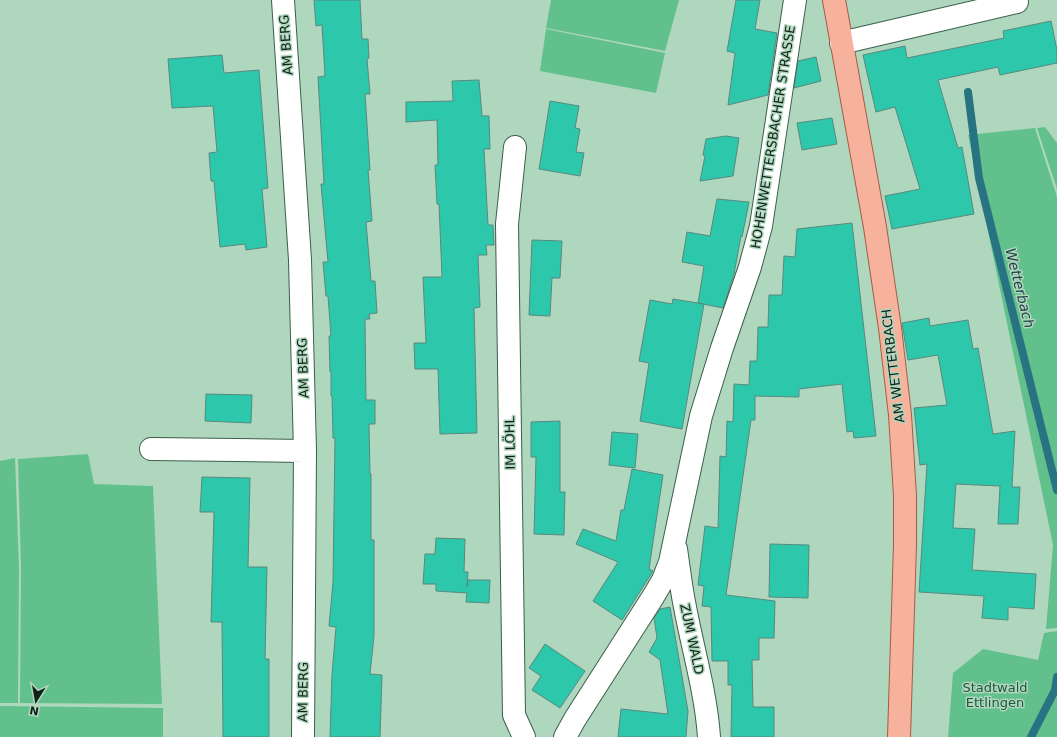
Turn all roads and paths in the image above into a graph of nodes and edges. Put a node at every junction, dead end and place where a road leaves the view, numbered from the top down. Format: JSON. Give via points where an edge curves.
{"nodes":[{"id":1,"x":283,"y":0,"type":"edge"},
{"id":2,"x":795,"y":0,"type":"edge"},
{"id":3,"x":834,"y":0,"type":"edge"},
{"id":4,"x":1017,"y":2,"type":"dead end"},
{"id":5,"x":841,"y":43,"type":"junction"},
{"id":6,"x":515,"y":148,"type":"dead end"},
{"id":7,"x":151,"y":449,"type":"dead end"},
{"id":8,"x":305,"y":451,"type":"junction"},
{"id":9,"x":675,"y":540,"type":"junction"},
{"id":10,"x":303,"y":737,"type":"edge"},
{"id":11,"x":524,"y":737,"type":"edge"},
{"id":12,"x":565,"y":737,"type":"edge"},
{"id":13,"x":709,"y":737,"type":"edge"},
{"id":14,"x":899,"y":737,"type":"edge"}],
"edges":[{"from":1,"to":8,"type":"street","name":"AM BERG","via":[[300,260]]},
{"from":2,"to":9,"type":"street","name":"HOHENWETTERSBACHER STRASSE","via":[[761,226],[701,416]]},
{"from":3,"to":5,"type":"main road","name":"AM WETTERBACH"},
{"from":4,"to":5,"type":"street"},
{"from":5,"to":14,"type":"main road","name":"AM WETTERBACH","via":[[875,227],[900,415],[905,545]]},
{"from":6,"to":11,"type":"street","name":"IM LÖHL","via":[[507,224],[514,715]]},
{"from":7,"to":8,"type":"street"},
{"from":8,"to":10,"type":"street","name":"AM BERG"},
{"from":9,"to":12,"type":"street","name":"HOHENWETTERSBACHER STRASSE","via":[[663,580]]},
{"from":9,"to":13,"type":"street","name":"ZUM WALD","via":[[684,607],[696,656]]}]}
